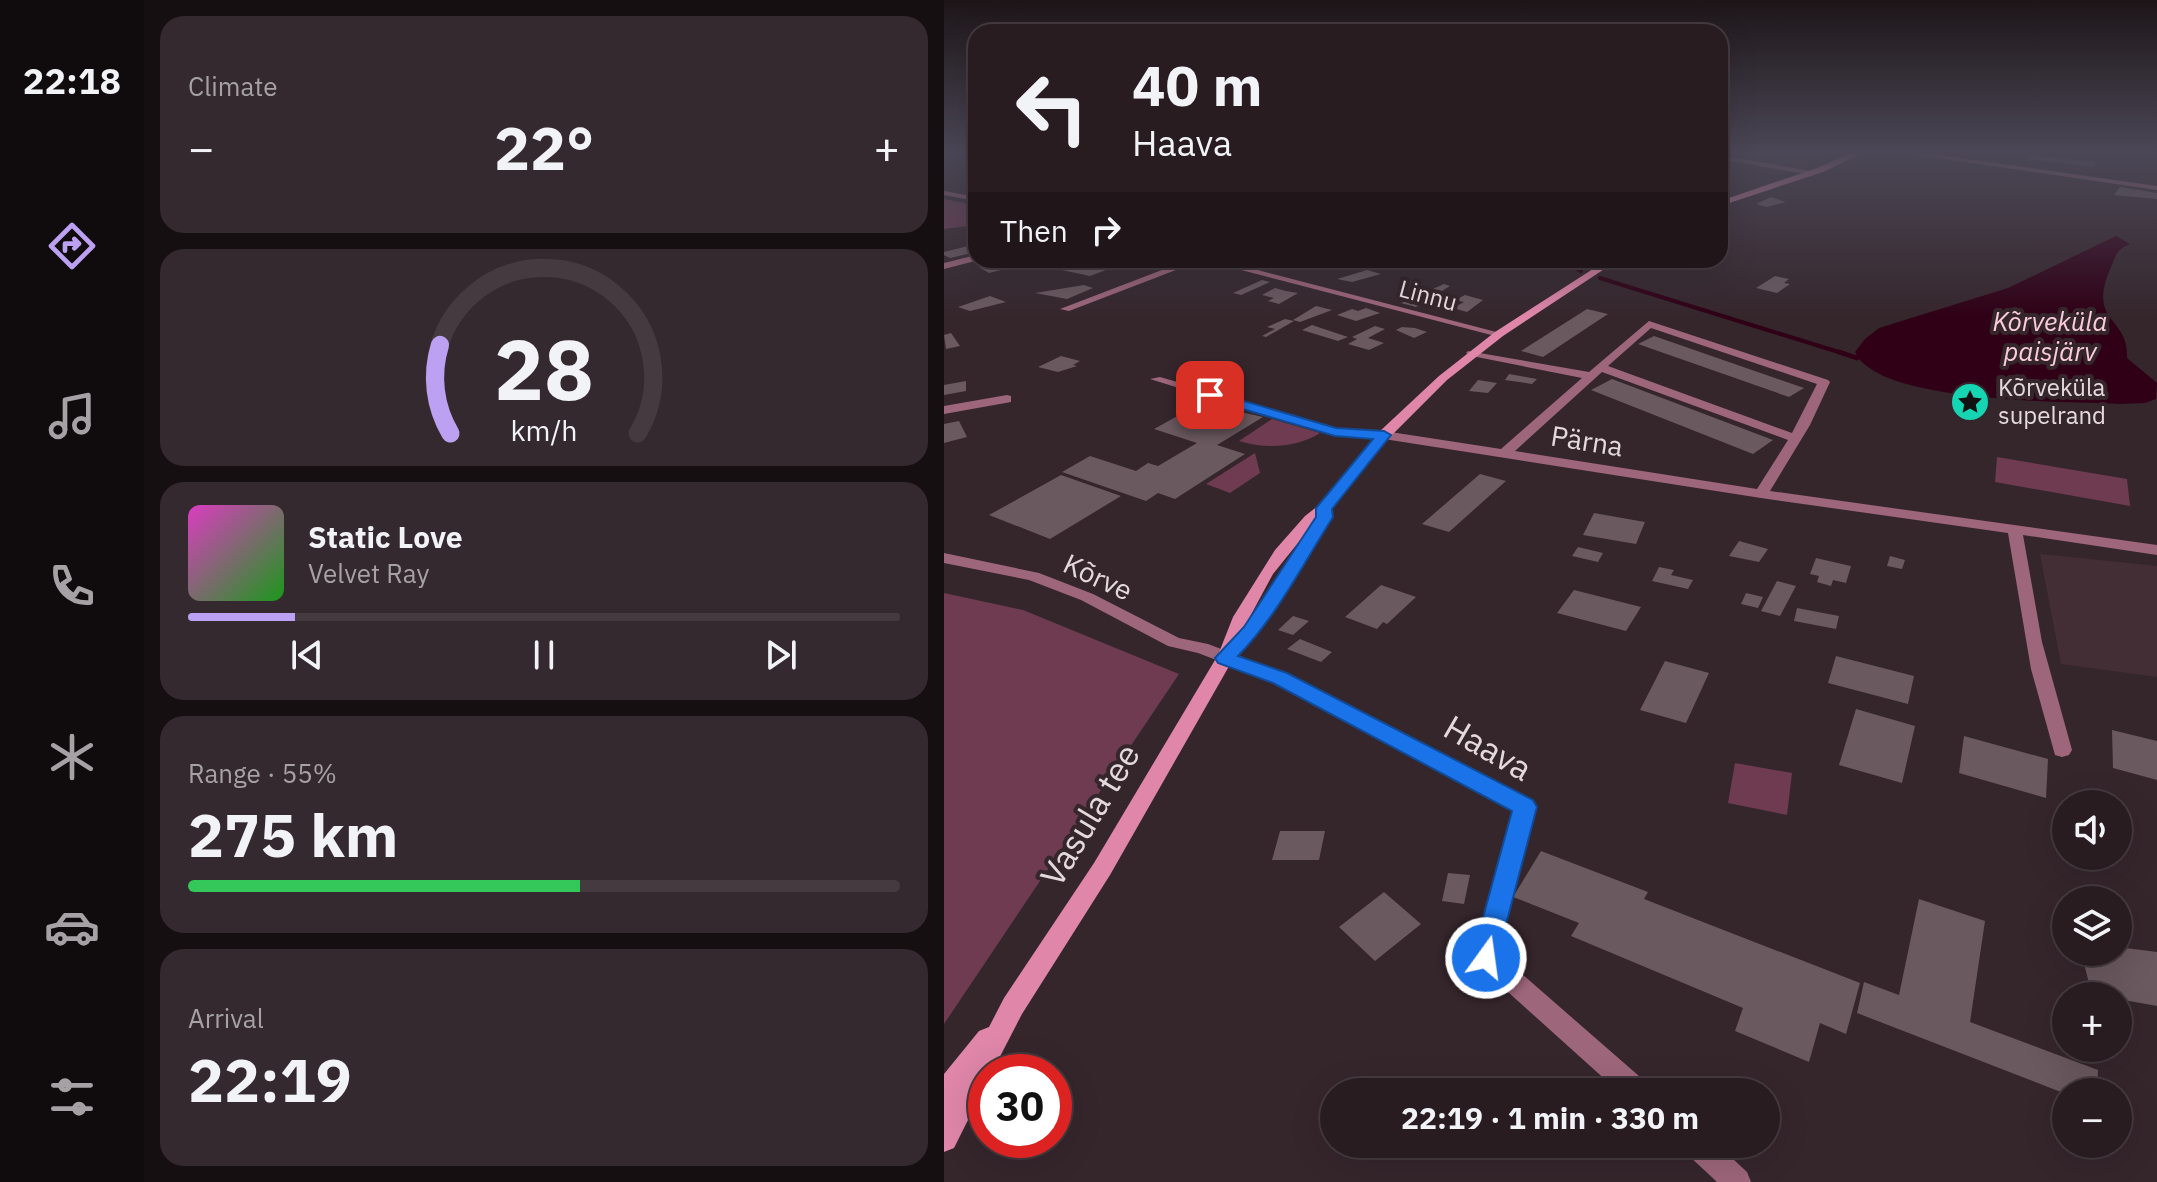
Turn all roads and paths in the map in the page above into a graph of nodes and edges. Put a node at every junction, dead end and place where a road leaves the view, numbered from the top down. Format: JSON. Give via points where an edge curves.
{"nodes":[{"id":1,"x":968,"y":260,"type":"edge"},
{"id":2,"x":944,"y":266,"type":"edge"},
{"id":3,"x":1175,"y":268,"type":"edge"},
{"id":4,"x":1239,"y":268,"type":"edge"},
{"id":5,"x":1601,"y":268,"type":"edge"},
{"id":6,"x":1065,"y":309,"type":"dead end"},
{"id":7,"x":1499,"y":334,"type":"junction"},
{"id":8,"x":1472,"y":353,"type":"junction"},
{"id":9,"x":1596,"y":372,"type":"junction"},
{"id":10,"x":1156,"y":379,"type":"dead end"},
{"id":11,"x":1007,"y":399,"type":"dead end"},
{"id":12,"x":944,"y":410,"type":"edge"},
{"id":13,"x":1384,"y":435,"type":"junction"},
{"id":14,"x":1794,"y":438,"type":"junction"},
{"id":15,"x":1504,"y":454,"type":"junction"},
{"id":16,"x":1761,"y":494,"type":"junction"},
{"id":17,"x":2015,"y":531,"type":"junction"},
{"id":18,"x":2157,"y":550,"type":"edge"},
{"id":19,"x":944,"y":558,"type":"edge"},
{"id":20,"x":1225,"y":658,"type":"junction"},
{"id":21,"x":2062,"y":750,"type":"dead end"},
{"id":22,"x":1013,"y":1006,"type":"junction"},
{"id":23,"x":1622,"y":1078,"type":"edge"},
{"id":24,"x":944,"y":1095,"type":"edge"},
{"id":25,"x":944,"y":1138,"type":"edge"},
{"id":26,"x":1712,"y":1158,"type":"edge"},
{"id":27,"x":1737,"y":1182,"type":"edge"}],
"edges":[{"from":1,"to":2,"type":"street"},
{"from":3,"to":6,"type":"street"},
{"from":4,"to":7,"type":"street","name":"Linnu"},
{"from":5,"to":7,"type":"street","name":"Vasula tee"},
{"from":7,"to":8,"type":"street","name":"Vasula tee"},
{"from":8,"to":9,"type":"street"},
{"from":8,"to":13,"type":"street","name":"Vasula tee"},
{"from":9,"to":14,"type":"street"},
{"from":9,"to":14,"type":"street","via":[[1649,324],[1824,382],[1812,414]]},
{"from":9,"to":15,"type":"street"},
{"from":10,"to":13,"type":"street","name":"Pärna","via":[[1335,432]]},
{"from":11,"to":12,"type":"street"},
{"from":13,"to":15,"type":"street","name":"Pärna"},
{"from":13,"to":20,"type":"street","name":"Vasula tee","via":[[1267,575],[1232,632]]},
{"from":14,"to":16,"type":"street"},
{"from":15,"to":16,"type":"street","name":"Pärna"},
{"from":16,"to":17,"type":"street","name":"Pärna"},
{"from":17,"to":18,"type":"street","name":"Pärna"},
{"from":17,"to":21,"type":"street","via":[[2026,610]]},
{"from":19,"to":20,"type":"street","name":"Kõrve","via":[[1033,576],[1174,642]]},
{"from":20,"to":22,"type":"street","name":"Vasula tee","via":[[1102,869]]},
{"from":20,"to":23,"type":"street","name":"Haava","via":[[1280,678],[1525,807],[1486,958]]},
{"from":22,"to":24,"type":"street","name":"Vasula tee"},
{"from":22,"to":25,"type":"street","name":"Vasula tee"},
{"from":26,"to":27,"type":"street"}]}
